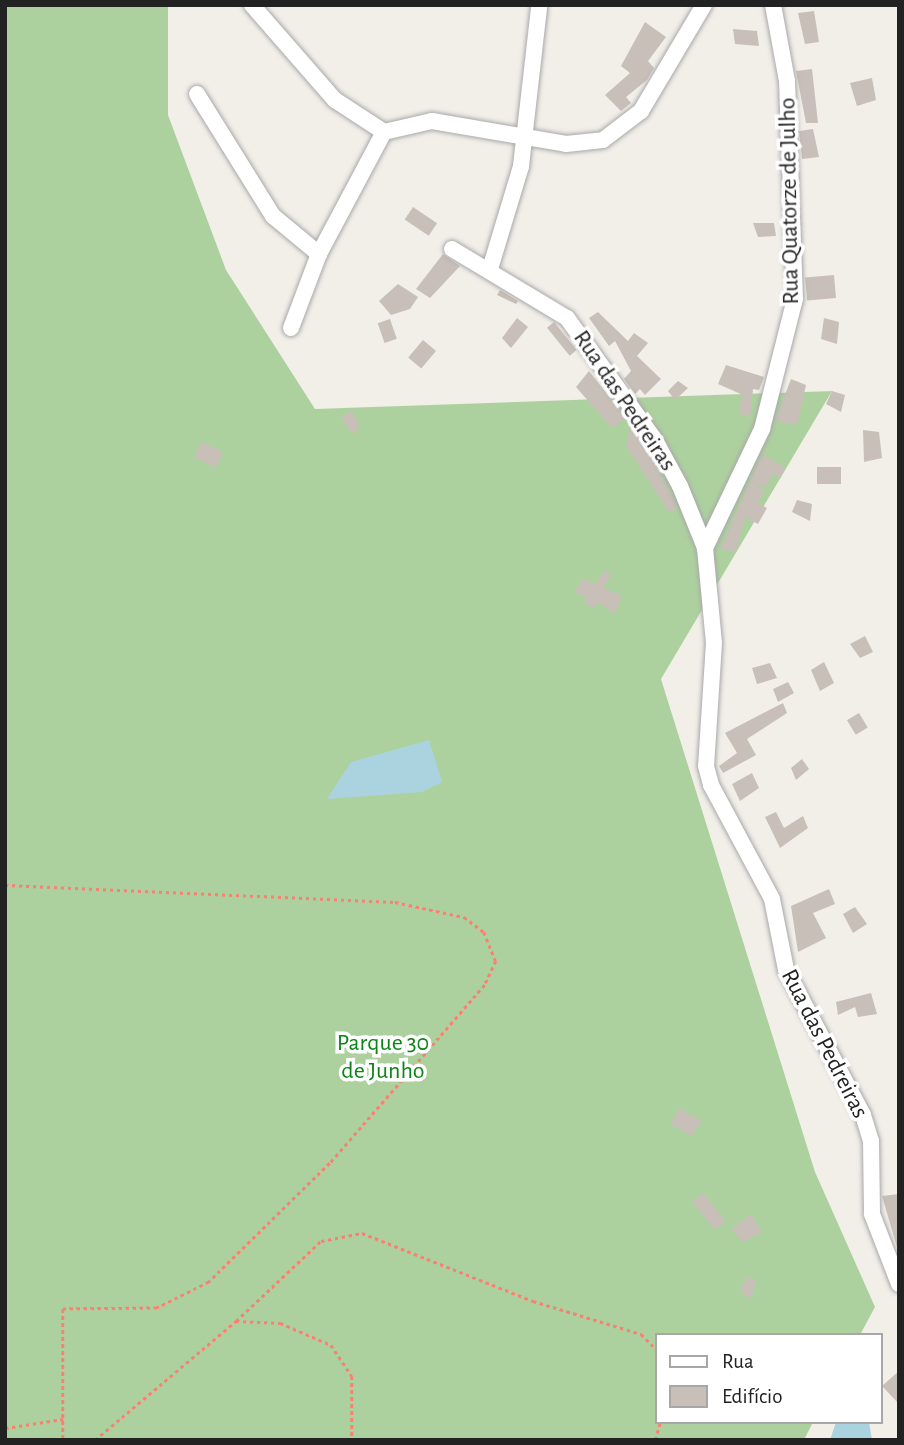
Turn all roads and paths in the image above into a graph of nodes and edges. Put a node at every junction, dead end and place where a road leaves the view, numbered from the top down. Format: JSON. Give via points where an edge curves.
{"nodes":[{"id":1,"x":252,"y":5,"type":"edge"},
{"id":2,"x":704,"y":5,"type":"edge"},
{"id":3,"x":773,"y":5,"type":"edge"},
{"id":4,"x":539,"y":8,"type":"dead end"},
{"id":5,"x":197,"y":94,"type":"dead end"},
{"id":6,"x":384,"y":132,"type":"junction"},
{"id":7,"x":527,"y":138,"type":"junction"},
{"id":8,"x":452,"y":249,"type":"dead end"},
{"id":9,"x":319,"y":254,"type":"junction"},
{"id":10,"x":490,"y":269,"type":"junction"},
{"id":11,"x":291,"y":328,"type":"dead end"},
{"id":12,"x":705,"y":548,"type":"junction"},
{"id":13,"x":5,"y":885,"type":"edge"},
{"id":14,"x":899,"y":1284,"type":"edge"},
{"id":15,"x":236,"y":1321,"type":"junction"},
{"id":16,"x":656,"y":1349,"type":"edge"},
{"id":17,"x":63,"y":1419,"type":"junction"},
{"id":18,"x":5,"y":1428,"type":"edge"},
{"id":19,"x":63,"y":1440,"type":"edge"},
{"id":20,"x":95,"y":1440,"type":"edge"},
{"id":21,"x":352,"y":1440,"type":"edge"}],
"edges":[{"from":1,"to":6,"type":"street","via":[[335,100]]},
{"from":2,"to":7,"type":"street","via":[[641,111],[621,131],[584,144]]},
{"from":3,"to":12,"type":"street","name":"Rua Quatorze de Julho","via":[[787,81],[795,299],[762,429]]},
{"from":4,"to":7,"type":"street"},
{"from":5,"to":9,"type":"street","via":[[273,216]]},
{"from":6,"to":7,"type":"street","via":[[432,121]]},
{"from":6,"to":9,"type":"street"},
{"from":7,"to":10,"type":"street"},
{"from":8,"to":10,"type":"street","name":"Rua das Pedreiras"},
{"from":9,"to":11,"type":"street"},
{"from":10,"to":12,"type":"street","name":"Rua das Pedreiras","via":[[541,298],[578,329],[668,462]]},
{"from":12,"to":14,"type":"street","name":"Rua das Pedreiras","via":[[714,643],[706,766],[772,899],[786,971],[863,1115],[870,1141],[872,1214]]},
{"from":13,"to":17,"type":"path","via":[[395,902],[464,917],[484,932],[496,961],[485,985],[330,1163],[209,1282],[157,1308],[63,1309],[58,1324]]},
{"from":15,"to":16,"type":"path","via":[[321,1241],[362,1233],[533,1301],[641,1334]]},
{"from":15,"to":20,"type":"path"},
{"from":15,"to":21,"type":"path","via":[[280,1323],[331,1345],[352,1376]]},
{"from":17,"to":18,"type":"path"},
{"from":17,"to":19,"type":"path"}]}
